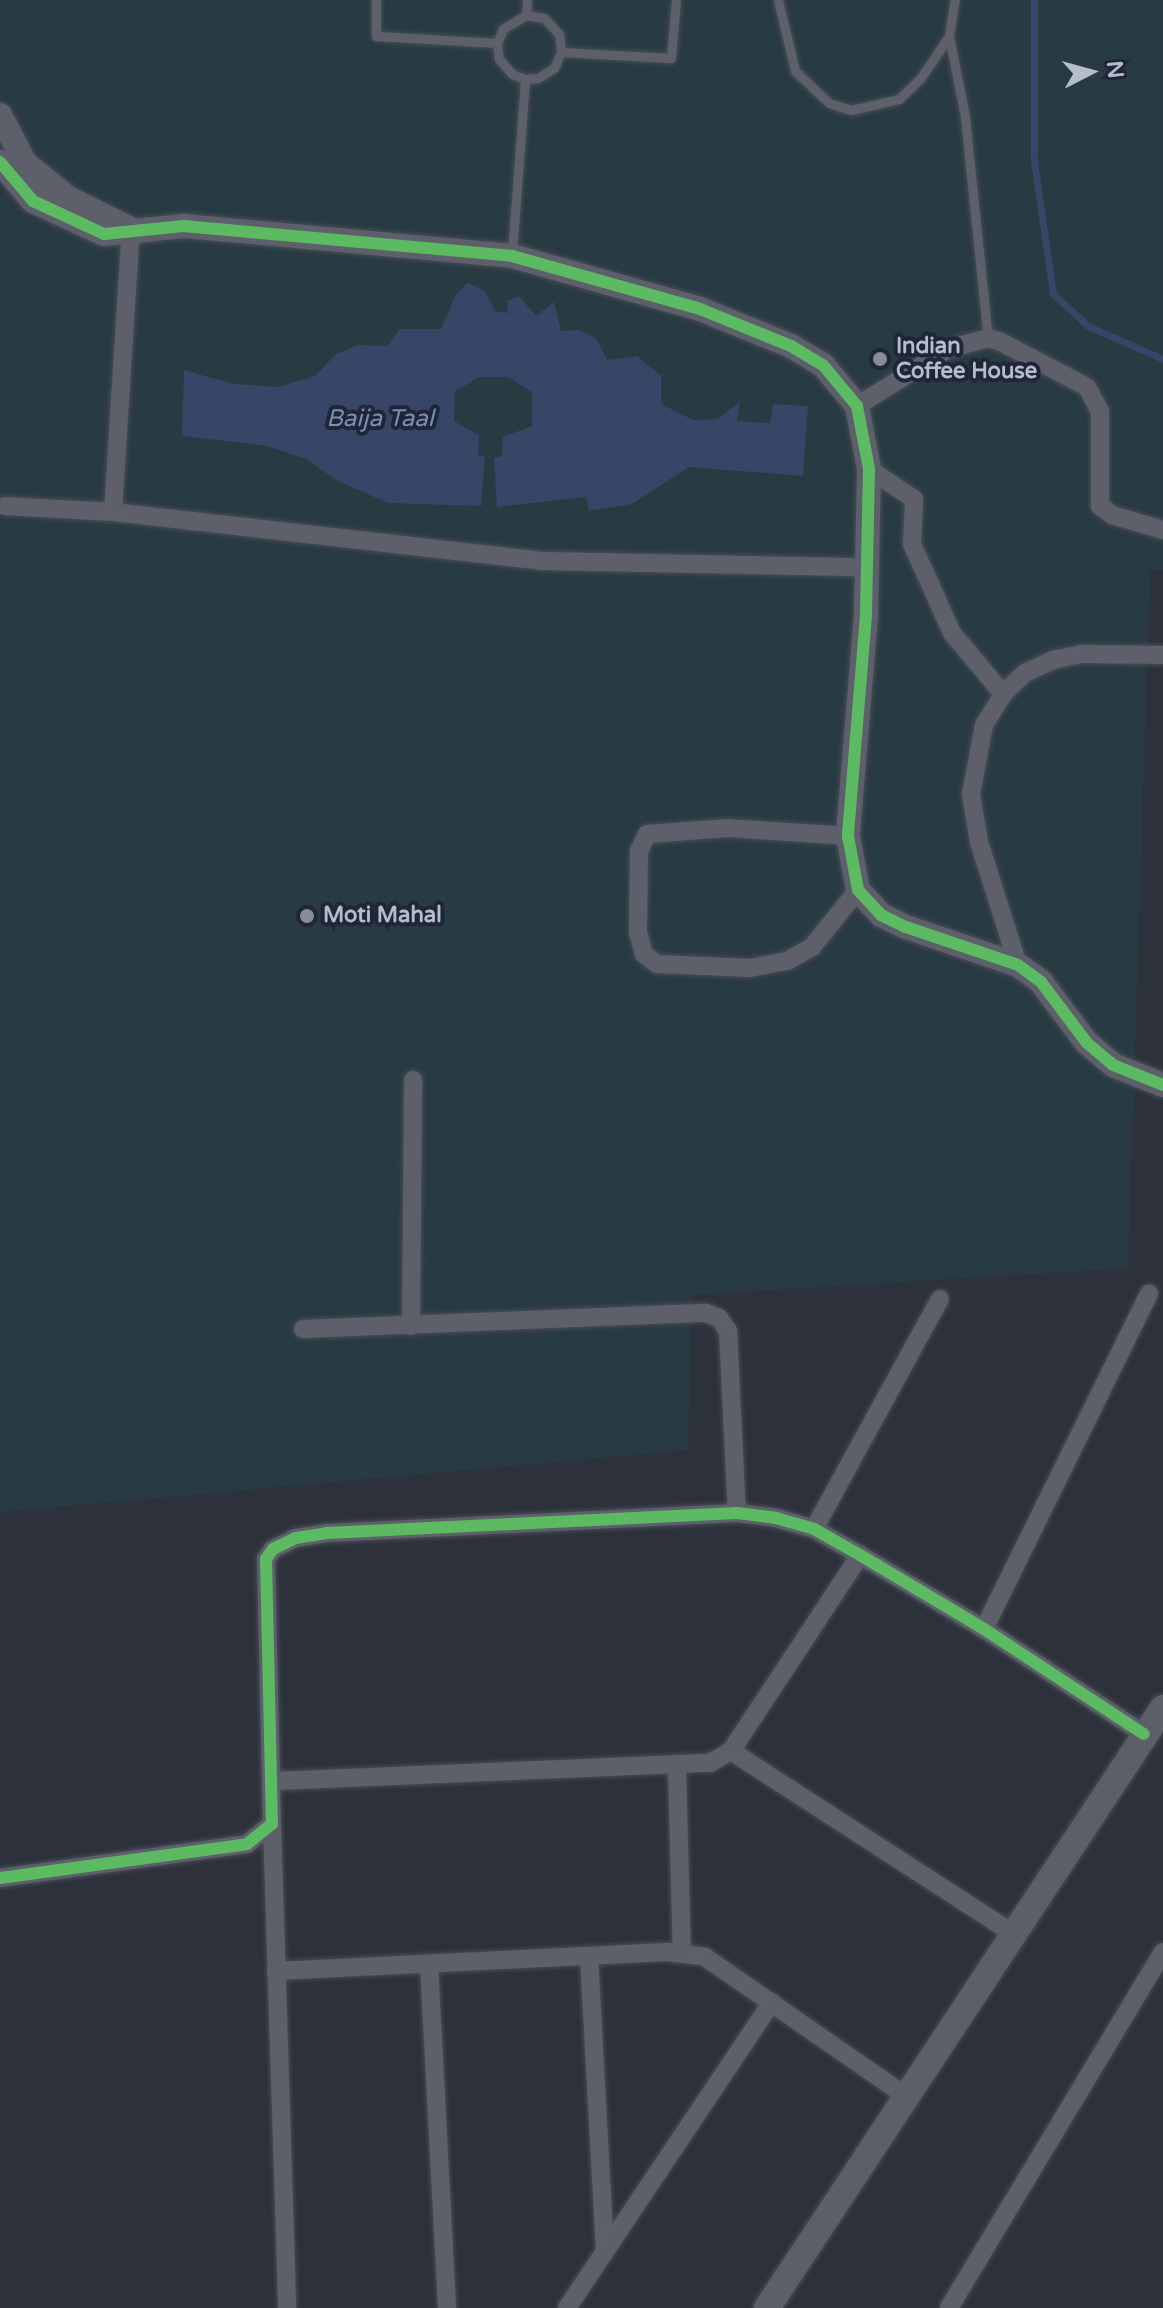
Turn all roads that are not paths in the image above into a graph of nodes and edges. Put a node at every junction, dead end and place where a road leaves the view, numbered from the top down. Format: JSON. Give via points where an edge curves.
{"nodes":[{"id":1,"x":376,"y":0,"type":"edge"},
{"id":2,"x":527,"y":0,"type":"edge"},
{"id":3,"x":676,"y":0,"type":"edge"},
{"id":4,"x":778,"y":0,"type":"edge"},
{"id":5,"x":955,"y":0,"type":"edge"},
{"id":6,"x":526,"y":15,"type":"junction"},
{"id":7,"x":949,"y":36,"type":"junction"},
{"id":8,"x":497,"y":43,"type":"junction"},
{"id":9,"x":561,"y":52,"type":"junction"},
{"id":10,"x":525,"y":79,"type":"junction"},
{"id":11,"x":0,"y":115,"type":"edge"},
{"id":12,"x":0,"y":162,"type":"edge"},
{"id":13,"x":131,"y":229,"type":"junction"},
{"id":14,"x":512,"y":256,"type":"junction"},
{"id":15,"x":993,"y":339,"type":"junction"},
{"id":16,"x":857,"y":406,"type":"junction"},
{"id":17,"x":869,"y":469,"type":"junction"},
{"id":18,"x":5,"y":506,"type":"dead end"},
{"id":19,"x":113,"y":512,"type":"junction"},
{"id":20,"x":1163,"y":530,"type":"edge"},
{"id":21,"x":866,"y":567,"type":"junction"},
{"id":22,"x":1163,"y":655,"type":"edge"},
{"id":23,"x":1003,"y":694,"type":"junction"},
{"id":24,"x":848,"y":836,"type":"junction"},
{"id":25,"x":858,"y":890,"type":"junction"},
{"id":26,"x":1018,"y":965,"type":"junction"},
{"id":27,"x":413,"y":1080,"type":"dead end"},
{"id":28,"x":1163,"y":1085,"type":"edge"},
{"id":29,"x":1149,"y":1293,"type":"dead end"},
{"id":30,"x":940,"y":1299,"type":"dead end"},
{"id":31,"x":411,"y":1326,"type":"junction"},
{"id":32,"x":303,"y":1329,"type":"dead end"},
{"id":33,"x":737,"y":1513,"type":"junction"},
{"id":34,"x":814,"y":1529,"type":"junction"},
{"id":35,"x":860,"y":1555,"type":"junction"},
{"id":36,"x":984,"y":1629,"type":"junction"},
{"id":37,"x":1163,"y":1708,"type":"edge"},
{"id":38,"x":1144,"y":1734,"type":"junction"},
{"id":39,"x":731,"y":1751,"type":"junction"},
{"id":40,"x":677,"y":1768,"type":"junction"},
{"id":41,"x":275,"y":1781,"type":"junction"},
{"id":42,"x":272,"y":1824,"type":"junction"},
{"id":43,"x":0,"y":1878,"type":"edge"},
{"id":44,"x":1015,"y":1935,"type":"junction"},
{"id":45,"x":1163,"y":1952,"type":"edge"},
{"id":46,"x":682,"y":1954,"type":"junction"},
{"id":47,"x":589,"y":1956,"type":"junction"},
{"id":48,"x":429,"y":1964,"type":"junction"},
{"id":49,"x":276,"y":1971,"type":"junction"},
{"id":50,"x":772,"y":2002,"type":"junction"},
{"id":51,"x":907,"y":2097,"type":"junction"},
{"id":52,"x":605,"y":2251,"type":"junction"},
{"id":53,"x":287,"y":2308,"type":"edge"},
{"id":54,"x":447,"y":2308,"type":"edge"},
{"id":55,"x":567,"y":2308,"type":"edge"},
{"id":56,"x":767,"y":2308,"type":"edge"},
{"id":57,"x":949,"y":2308,"type":"edge"}],
"edges":[{"from":1,"to":8,"type":"lane","via":[[376,36]]},
{"from":2,"to":6,"type":"lane"},
{"from":3,"to":9,"type":"lane","via":[[671,58]]},
{"from":4,"to":7,"type":"lane","via":[[795,71],[829,103],[851,110],[899,99],[937,60]]},
{"from":5,"to":7,"type":"lane"},
{"from":6,"to":8,"type":"lane","via":[[503,29]]},
{"from":6,"to":9,"type":"lane","via":[[544,18],[559,34]]},
{"from":7,"to":15,"type":"lane","via":[[965,117]]},
{"from":8,"to":10,"type":"lane","via":[[499,59]]},
{"from":9,"to":10,"type":"lane","via":[[554,68]]},
{"from":10,"to":14,"type":"lane"},
{"from":11,"to":13,"type":"street","via":[[25,163],[68,198]]},
{"from":12,"to":13,"type":"street","via":[[33,201],[77,225],[104,234]]},
{"from":13,"to":14,"type":"street","via":[[184,226],[291,233]]},
{"from":13,"to":19,"type":"street"},
{"from":14,"to":16,"type":"street","via":[[700,309],[791,346],[823,365]]},
{"from":15,"to":16,"type":"street","via":[[948,349]]},
{"from":15,"to":20,"type":"street","via":[[1087,387],[1096,398],[1101,432],[1096,484],[1100,506],[1112,515]]},
{"from":16,"to":17,"type":"street"},
{"from":17,"to":21,"type":"street"},
{"from":17,"to":23,"type":"street","via":[[914,499],[912,544],[952,633]]},
{"from":18,"to":19,"type":"street"},
{"from":19,"to":21,"type":"street","via":[[540,561]]},
{"from":21,"to":24,"type":"street"},
{"from":22,"to":23,"type":"street","via":[[1082,654],[1053,660],[1025,673]]},
{"from":23,"to":26,"type":"street","via":[[984,725],[971,794],[979,842]]},
{"from":24,"to":25,"type":"street"},
{"from":24,"to":25,"type":"street","via":[[729,828],[647,834],[639,851],[638,932],[644,954],[657,964],[750,968],[812,947]]},
{"from":25,"to":26,"type":"street","via":[[881,915],[906,927]]},
{"from":26,"to":28,"type":"street","via":[[1041,982],[1113,1065]]},
{"from":27,"to":31,"type":"street"},
{"from":29,"to":36,"type":"street"},
{"from":30,"to":34,"type":"street"},
{"from":31,"to":32,"type":"street"},
{"from":31,"to":33,"type":"street","via":[[706,1313],[719,1318],[728,1331]]},
{"from":33,"to":34,"type":"street"},
{"from":33,"to":41,"type":"street","via":[[391,1527],[296,1538],[273,1549],[263,1576]]},
{"from":34,"to":35,"type":"street"},
{"from":35,"to":36,"type":"street"},
{"from":35,"to":39,"type":"street"},
{"from":36,"to":38,"type":"street"},
{"from":37,"to":38,"type":"main road"},
{"from":38,"to":44,"type":"main road"},
{"from":39,"to":40,"type":"street","via":[[710,1763]]},
{"from":39,"to":44,"type":"street"},
{"from":40,"to":41,"type":"street"},
{"from":40,"to":46,"type":"street"},
{"from":41,"to":42,"type":"street"},
{"from":42,"to":43,"type":"street","via":[[247,1844]]},
{"from":42,"to":49,"type":"street"},
{"from":44,"to":51,"type":"main road"},
{"from":45,"to":57,"type":"street"},
{"from":46,"to":47,"type":"street"},
{"from":46,"to":50,"type":"street","via":[[705,1957]]},
{"from":47,"to":48,"type":"street"},
{"from":47,"to":52,"type":"street"},
{"from":48,"to":49,"type":"street"},
{"from":48,"to":54,"type":"street"},
{"from":49,"to":53,"type":"street"},
{"from":50,"to":51,"type":"street"},
{"from":50,"to":52,"type":"street"},
{"from":51,"to":56,"type":"main road"},
{"from":52,"to":55,"type":"street"}]}
